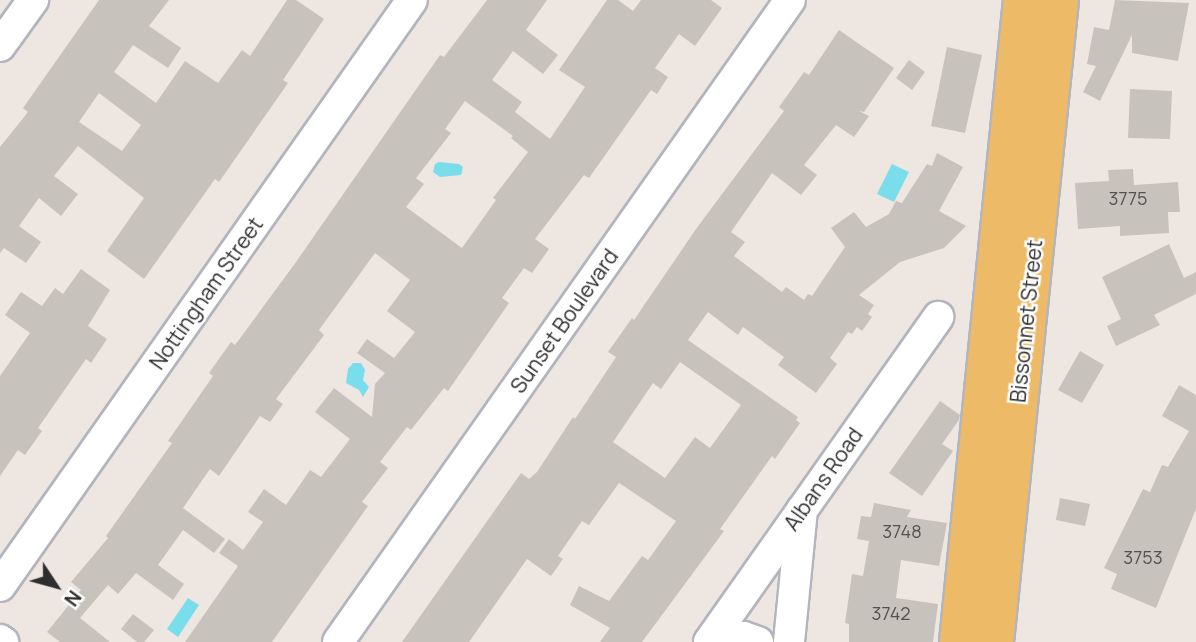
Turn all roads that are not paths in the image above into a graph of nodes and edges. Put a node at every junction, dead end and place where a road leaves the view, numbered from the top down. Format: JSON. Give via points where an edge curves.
{"nodes":[{"id":1,"x":33,"y":0,"type":"edge"},
{"id":2,"x":412,"y":0,"type":"edge"},
{"id":3,"x":790,"y":0,"type":"edge"},
{"id":4,"x":1023,"y":0,"type":"edge"},
{"id":5,"x":1059,"y":0,"type":"edge"},
{"id":6,"x":0,"y":47,"type":"edge"},
{"id":7,"x":1011,"y":304,"type":"junction"},
{"id":8,"x":938,"y":317,"type":"dead end"},
{"id":9,"x":802,"y":509,"type":"junction"},
{"id":10,"x":0,"y":586,"type":"edge"},
{"id":11,"x":338,"y":642,"type":"edge"},
{"id":12,"x":709,"y":642,"type":"edge"},
{"id":13,"x":758,"y":642,"type":"edge"},
{"id":14,"x":789,"y":642,"type":"edge"},
{"id":15,"x":959,"y":642,"type":"edge"},
{"id":16,"x":994,"y":642,"type":"edge"}],
"edges":[{"from":1,"to":6,"type":"street"},
{"from":2,"to":10,"type":"street","name":"Nottingham Street"},
{"from":3,"to":11,"type":"street","name":"Sunset Boulevard"},
{"from":4,"to":7,"type":"main road","name":"Bissonnet Street"},
{"from":5,"to":7,"type":"main road","name":"Bissonnet Street"},
{"from":7,"to":15,"type":"main road","name":"Bissonnet Street"},
{"from":7,"to":16,"type":"main road","name":"Bissonnet Street"},
{"from":8,"to":9,"type":"street","name":"Albans Road"},
{"from":9,"to":12,"type":"street","name":"Albans Road"},
{"from":9,"to":14,"type":"street"},
{"from":12,"to":13,"type":"street","via":[[725,637]]}]}
